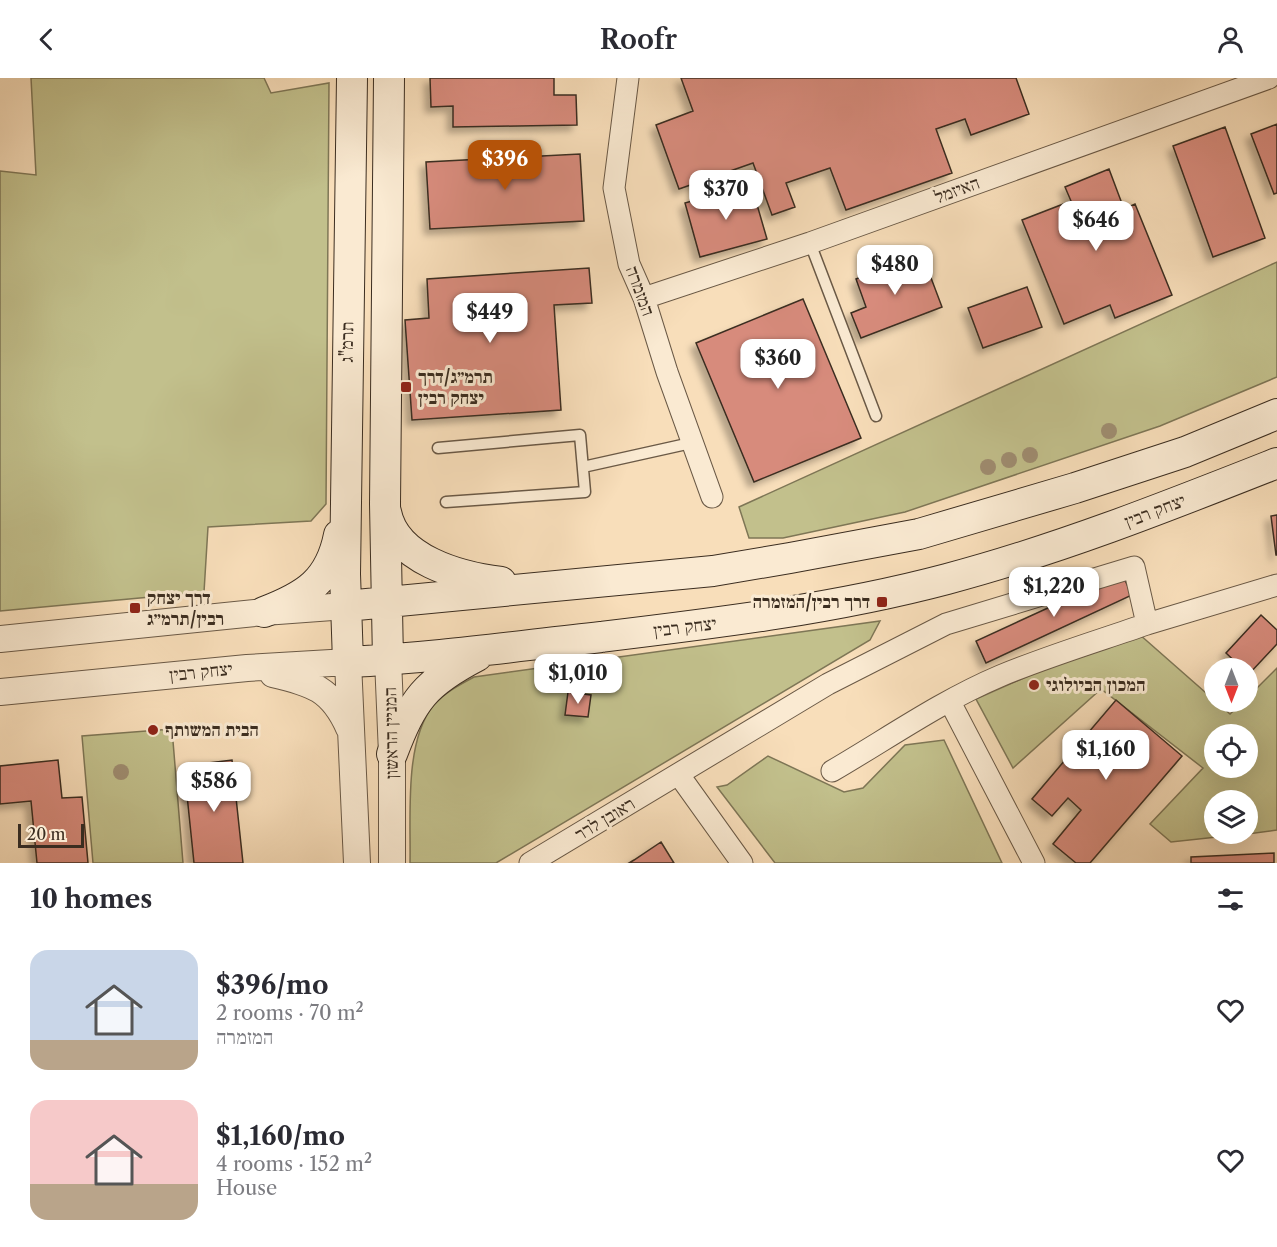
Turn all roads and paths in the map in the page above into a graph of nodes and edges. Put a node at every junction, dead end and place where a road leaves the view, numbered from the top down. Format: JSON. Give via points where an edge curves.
{"nodes":[{"id":1,"x":352,"y":78,"type":"edge"},
{"id":2,"x":389,"y":78,"type":"edge"},
{"id":3,"x":628,"y":78,"type":"edge"},
{"id":4,"x":1269,"y":78,"type":"edge"},
{"id":5,"x":810,"y":243,"type":"junction"},
{"id":6,"x":644,"y":298,"type":"junction"},
{"id":7,"x":1277,"y":414,"type":"edge"},
{"id":8,"x":876,"y":416,"type":"dead end"},
{"id":9,"x":691,"y":443,"type":"junction"},
{"id":10,"x":438,"y":448,"type":"dead end"},
{"id":11,"x":1277,"y":463,"type":"edge"},
{"id":12,"x":583,"y":467,"type":"junction"},
{"id":13,"x":345,"y":490,"type":"junction"},
{"id":14,"x":712,"y":497,"type":"dead end"},
{"id":15,"x":446,"y":502,"type":"dead end"},
{"id":16,"x":385,"y":504,"type":"junction"},
{"id":17,"x":1277,"y":585,"type":"edge"},
{"id":18,"x":555,"y":586,"type":"junction"},
{"id":19,"x":387,"y":603,"type":"junction"},
{"id":20,"x":346,"y":606,"type":"junction"},
{"id":21,"x":264,"y":612,"type":"junction"},
{"id":22,"x":1147,"y":624,"type":"junction"},
{"id":23,"x":0,"y":639,"type":"edge"},
{"id":24,"x":495,"y":649,"type":"junction"},
{"id":25,"x":388,"y":660,"type":"junction"},
{"id":26,"x":348,"y":662,"type":"junction"},
{"id":27,"x":247,"y":668,"type":"junction"},
{"id":28,"x":0,"y":692,"type":"edge"},
{"id":29,"x":950,"y":702,"type":"junction"},
{"id":30,"x":351,"y":733,"type":"junction"},
{"id":31,"x":392,"y":754,"type":"junction"},
{"id":32,"x":832,"y":771,"type":"dead end"},
{"id":33,"x":679,"y":775,"type":"junction"},
{"id":34,"x":357,"y":863,"type":"edge"},
{"id":35,"x":392,"y":863,"type":"edge"},
{"id":36,"x":530,"y":863,"type":"edge"},
{"id":37,"x":742,"y":863,"type":"edge"},
{"id":38,"x":1034,"y":863,"type":"edge"}],
"edges":[{"from":1,"to":13,"type":"main road","name":"תרמ\"ג"},
{"from":2,"to":16,"type":"main road"},
{"from":3,"to":6,"type":"street","name":"המזמרה","via":[[614,188],[629,264]]},
{"from":4,"to":5,"type":"street","name":"האיזמל"},
{"from":5,"to":6,"type":"street","name":"האיזמל"},
{"from":5,"to":8,"type":"lane"},
{"from":6,"to":9,"type":"street","name":"המזמרה"},
{"from":7,"to":18,"type":"main road","via":[[1152,463],[919,534],[713,571]]},
{"from":9,"to":12,"type":"lane"},
{"from":9,"to":14,"type":"street","name":"המזמרה"},
{"from":10,"to":12,"type":"lane","via":[[580,435]]},
{"from":11,"to":24,"type":"main road","name":"יצחק רבין","via":[[1080,539],[889,594],[740,621]]},
{"from":12,"to":15,"type":"lane","via":[[585,492]]},
{"from":13,"to":20,"type":"main road","name":"תרמ\"ג"},
{"from":13,"to":21,"type":"main road","via":[[337,544],[327,569],[300,597]]},
{"from":16,"to":18,"type":"main road","via":[[390,527],[399,540],[427,561],[486,580]]},
{"from":16,"to":19,"type":"main road"},
{"from":17,"to":22,"type":"street"},
{"from":18,"to":19,"type":"main road"},
{"from":19,"to":20,"type":"main road"},
{"from":19,"to":25,"type":"main road","name":"המניין הראשון"},
{"from":20,"to":21,"type":"street"},
{"from":20,"to":26,"type":"main road"},
{"from":21,"to":23,"type":"street"},
{"from":22,"to":29,"type":"street","via":[[998,677]]},
{"from":22,"to":33,"type":"street","name":"ראובן לרר","via":[[1134,567],[946,624],[828,684]]},
{"from":24,"to":25,"type":"main road","name":"יצחק רבין"},
{"from":24,"to":31,"type":"main road","via":[[435,680],[414,704]]},
{"from":25,"to":26,"type":"main road","name":"יצחק רבין"},
{"from":25,"to":31,"type":"street","name":"המניין הראשון"},
{"from":26,"to":27,"type":"street","name":"יצחק רבין"},
{"from":26,"to":30,"type":"street"},
{"from":27,"to":28,"type":"street","name":"יצחק רבין"},
{"from":27,"to":30,"type":"street","via":[[310,683],[337,705]]},
{"from":29,"to":32,"type":"street"},
{"from":29,"to":38,"type":"street"},
{"from":30,"to":34,"type":"street"},
{"from":31,"to":35,"type":"street","name":"המניין הראשון"},
{"from":33,"to":36,"type":"street","name":"ראובן לרר"},
{"from":33,"to":37,"type":"street"}]}
